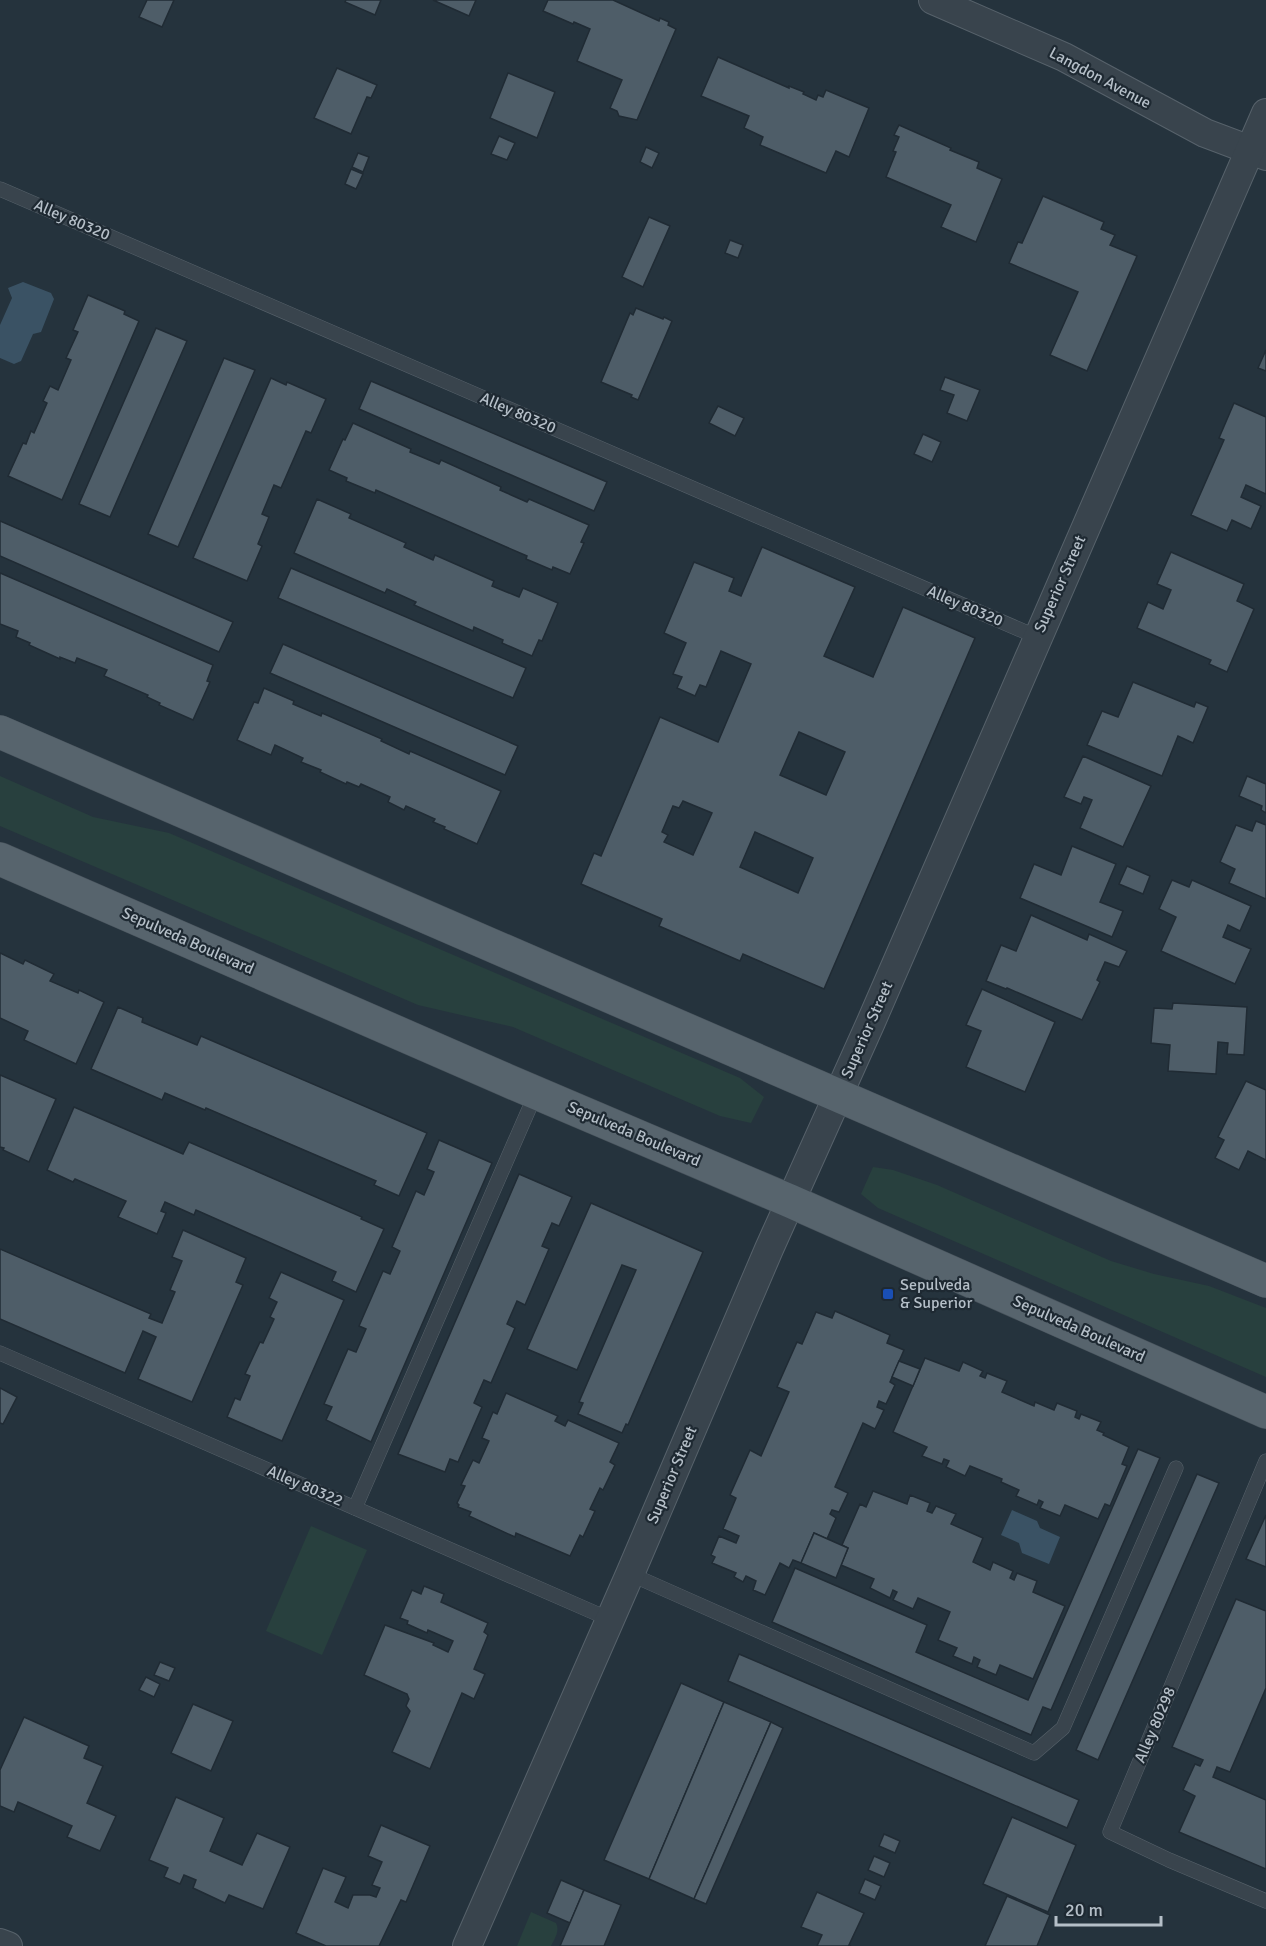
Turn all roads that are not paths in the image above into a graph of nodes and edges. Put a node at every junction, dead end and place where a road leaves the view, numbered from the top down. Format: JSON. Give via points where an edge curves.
{"nodes":[{"id":1,"x":933,"y":0,"type":"edge"},
{"id":2,"x":1266,"y":113,"type":"edge"},
{"id":3,"x":1258,"y":154,"type":"edge"},
{"id":4,"x":0,"y":189,"type":"edge"},
{"id":5,"x":1037,"y":637,"type":"junction"},
{"id":6,"x":0,"y":732,"type":"edge"},
{"id":7,"x":0,"y":859,"type":"edge"},
{"id":8,"x":536,"y":1093,"type":"junction"},
{"id":9,"x":838,"y":1094,"type":"junction"},
{"id":10,"x":790,"y":1201,"type":"junction"},
{"id":11,"x":1266,"y":1281,"type":"edge"},
{"id":12,"x":0,"y":1353,"type":"edge"},
{"id":13,"x":1266,"y":1412,"type":"edge"},
{"id":14,"x":1266,"y":1461,"type":"edge"},
{"id":15,"x":1176,"y":1468,"type":"dead end"},
{"id":16,"x":355,"y":1508,"type":"junction"},
{"id":17,"x":630,"y":1574,"type":"junction"},
{"id":18,"x":609,"y":1619,"type":"junction"},
{"id":19,"x":1266,"y":1902,"type":"edge"},
{"id":20,"x":0,"y":1943,"type":"edge"},
{"id":21,"x":8,"y":1946,"type":"edge"},
{"id":22,"x":466,"y":1946,"type":"edge"}],
"edges":[{"from":1,"to":3,"type":"street","name":"Langdon Avenue","via":[[1064,57],[1204,133]]},
{"from":2,"to":3,"type":"street","name":"Superior Street"},
{"from":3,"to":5,"type":"street","name":"Superior Street"},
{"from":4,"to":5,"type":"lane","name":"Alley 80320"},
{"from":5,"to":9,"type":"street","name":"Superior Street"},
{"from":6,"to":9,"type":"main road"},
{"from":7,"to":8,"type":"main road","name":"Sepulveda Boulevard"},
{"from":8,"to":10,"type":"main road","name":"Sepulveda Boulevard"},
{"from":8,"to":16,"type":"lane"},
{"from":9,"to":10,"type":"street","name":"Superior Street"},
{"from":9,"to":11,"type":"main road"},
{"from":10,"to":13,"type":"main road","name":"Sepulveda Boulevard"},
{"from":10,"to":17,"type":"street","name":"Superior Street"},
{"from":12,"to":16,"type":"lane","name":"Alley 80322"},
{"from":14,"to":19,"type":"lane","name":"Alley 80298","via":[[1110,1832]]},
{"from":15,"to":17,"type":"lane","via":[[1063,1728],[1034,1753]]},
{"from":16,"to":18,"type":"lane","name":"Alley 80322"},
{"from":17,"to":18,"type":"street","name":"Superior Street"},
{"from":18,"to":22,"type":"street","name":"Superior Street"},
{"from":20,"to":21,"type":"street"}]}
